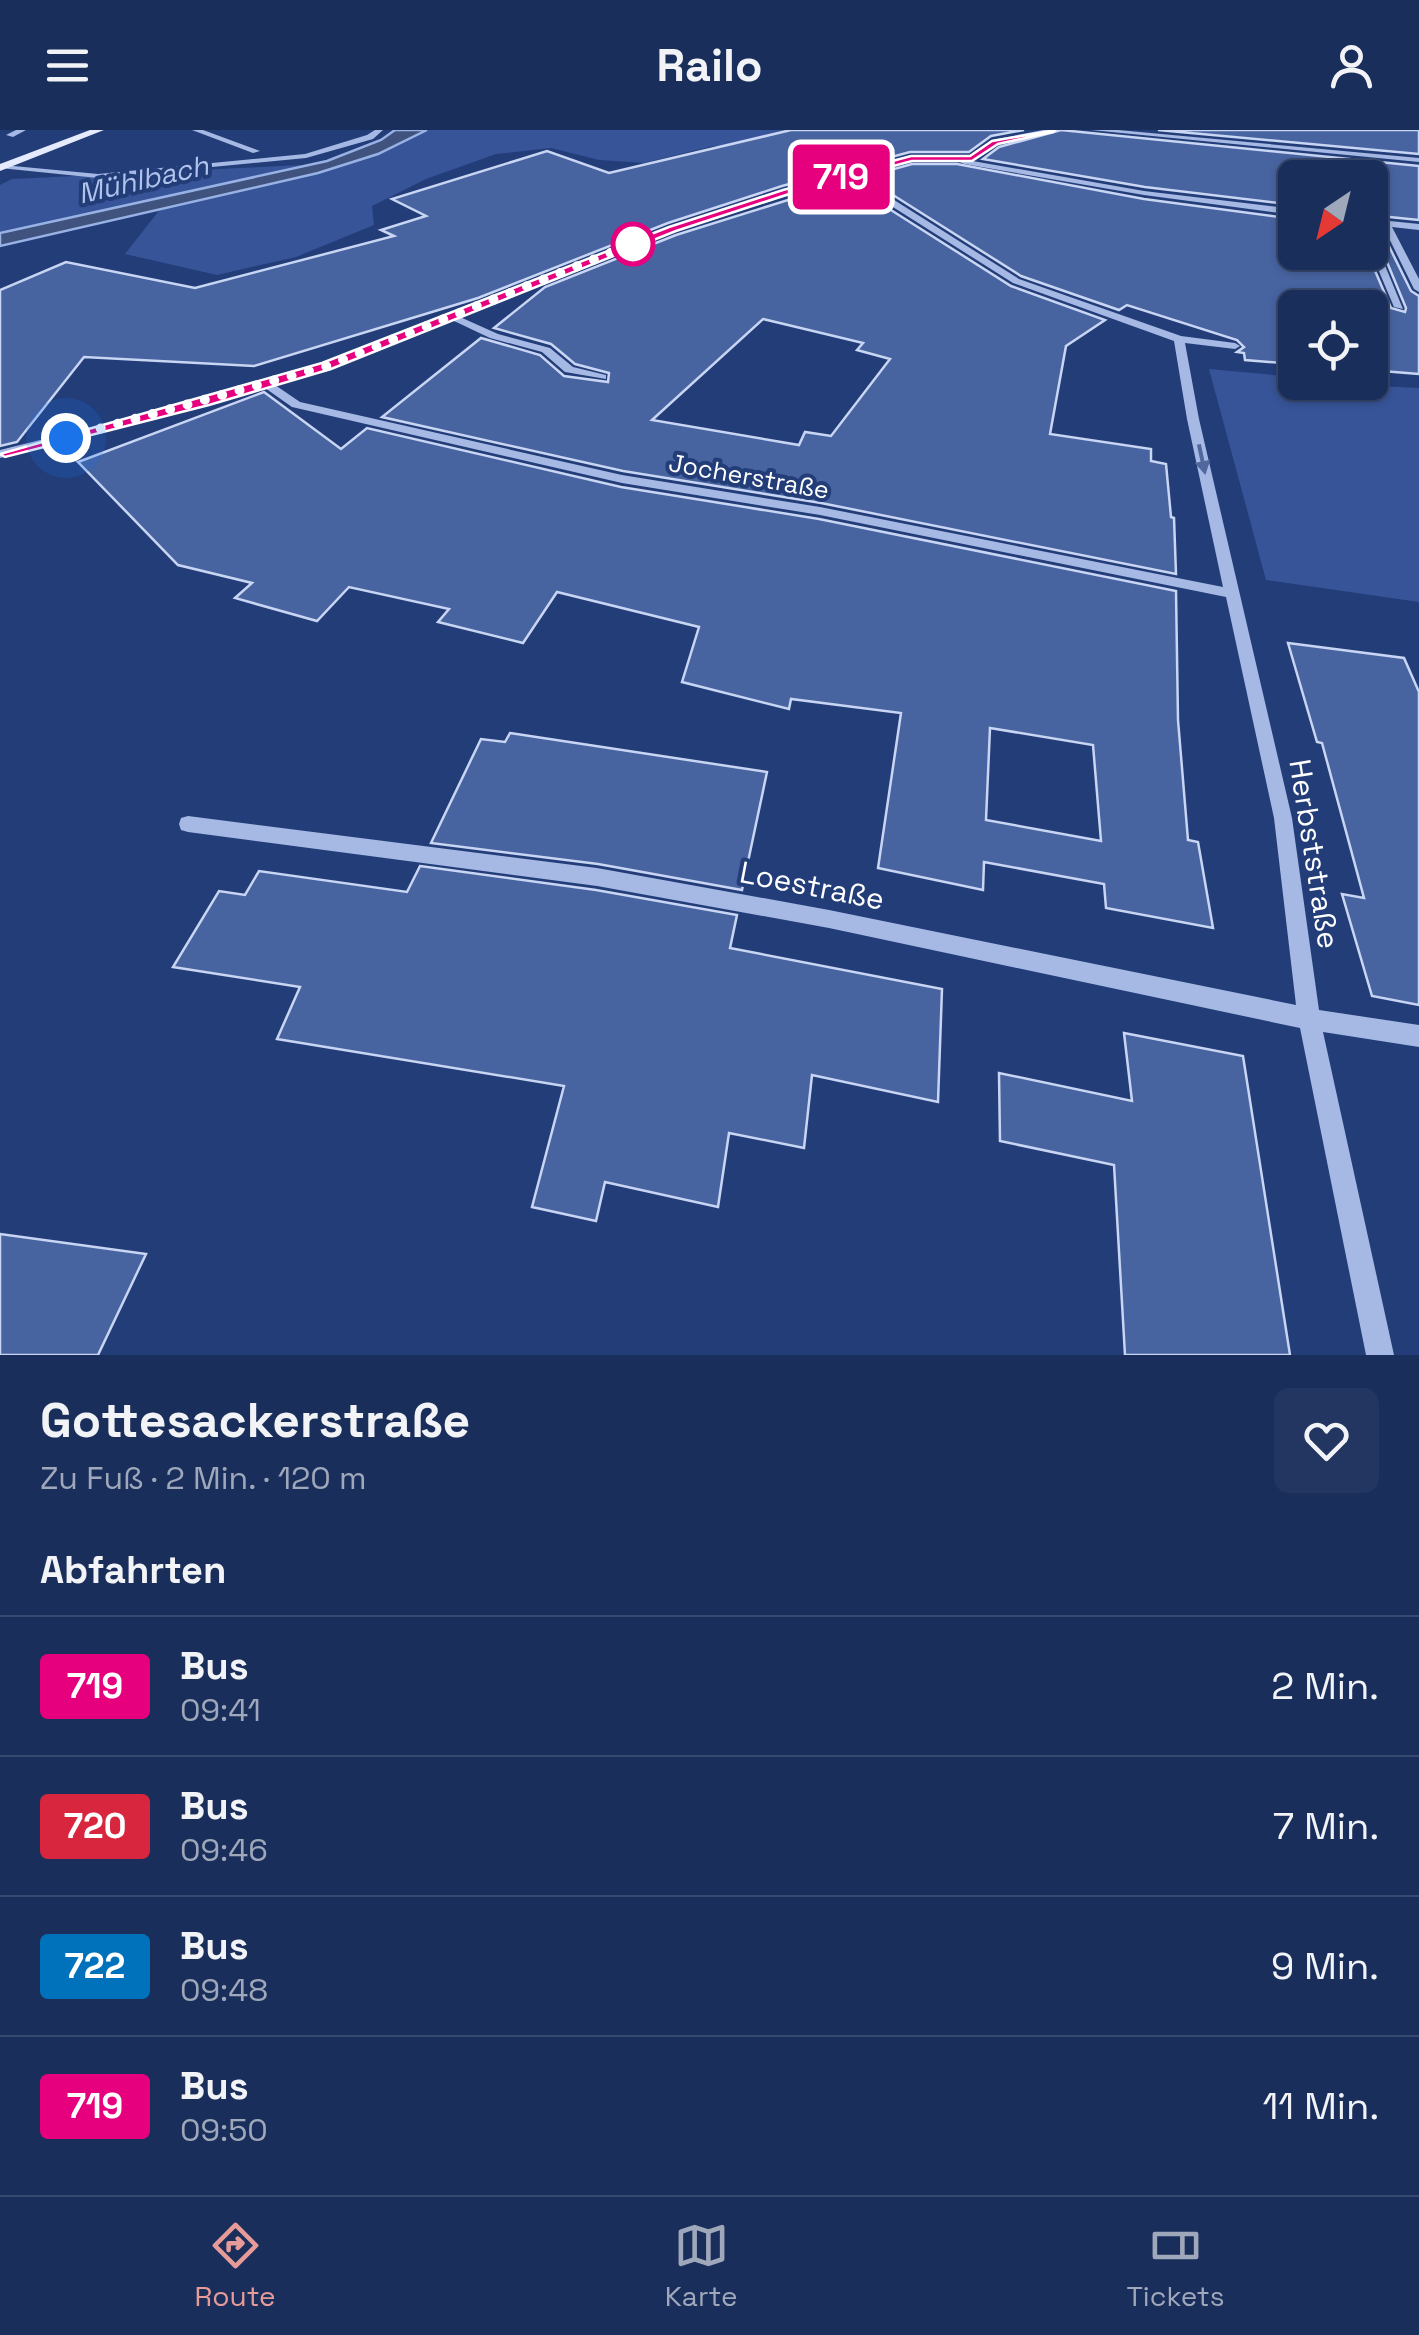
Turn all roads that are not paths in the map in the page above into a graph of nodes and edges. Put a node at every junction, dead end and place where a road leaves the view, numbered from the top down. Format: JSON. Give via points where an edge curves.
{"nodes":[{"id":1,"x":22,"y":130,"type":"edge"},
{"id":2,"x":99,"y":130,"type":"edge"},
{"id":3,"x":196,"y":130,"type":"edge"},
{"id":4,"x":379,"y":130,"type":"edge"},
{"id":5,"x":1053,"y":130,"type":"edge"},
{"id":6,"x":1095,"y":130,"type":"edge"},
{"id":7,"x":1200,"y":130,"type":"edge"},
{"id":8,"x":10,"y":134,"type":"dead end"},
{"id":9,"x":1206,"y":140,"type":"junction"},
{"id":10,"x":256,"y":151,"type":"dead end"},
{"id":11,"x":952,"y":159,"type":"junction"},
{"id":12,"x":1419,"y":160,"type":"edge"},
{"id":13,"x":1,"y":168,"type":"edge"},
{"id":14,"x":839,"y":177,"type":"junction"},
{"id":15,"x":1278,"y":210,"type":"edge"},
{"id":16,"x":1388,"y":224,"type":"edge"},
{"id":17,"x":1419,"y":226,"type":"edge"},
{"id":18,"x":1388,"y":228,"type":"edge"},
{"id":19,"x":1382,"y":270,"type":"edge"},
{"id":20,"x":1419,"y":289,"type":"edge"},
{"id":21,"x":1399,"y":307,"type":"dead end"},
{"id":22,"x":454,"y":317,"type":"junction"},
{"id":23,"x":1179,"y":338,"type":"junction"},
{"id":24,"x":1235,"y":346,"type":"dead end"},
{"id":25,"x":602,"y":377,"type":"dead end"},
{"id":26,"x":267,"y":384,"type":"junction"},
{"id":27,"x":0,"y":454,"type":"edge"},
{"id":28,"x":1231,"y":594,"type":"junction"},
{"id":29,"x":188,"y":824,"type":"dead end"},
{"id":30,"x":1309,"y":1019,"type":"junction"},
{"id":31,"x":1419,"y":1036,"type":"edge"},
{"id":32,"x":1380,"y":1355,"type":"edge"}],
"edges":[{"from":1,"to":8,"type":"street"},
{"from":2,"to":13,"type":"main road"},
{"from":3,"to":10,"type":"street"},
{"from":4,"to":13,"type":"street","via":[[306,156],[87,176]]},
{"from":5,"to":11,"type":"street"},
{"from":6,"to":9,"type":"street"},
{"from":7,"to":9,"type":"street"},
{"from":9,"to":12,"type":"street"},
{"from":11,"to":14,"type":"street","via":[[911,158]]},
{"from":11,"to":15,"type":"street"},
{"from":14,"to":22,"type":"street","via":[[672,229]]},
{"from":14,"to":23,"type":"street","via":[[888,200],[1016,282]]},
{"from":16,"to":17,"type":"street"},
{"from":18,"to":20,"type":"street"},
{"from":19,"to":21,"type":"street"},
{"from":22,"to":25,"type":"street","via":[[546,350],[569,370]]},
{"from":22,"to":26,"type":"street"},
{"from":23,"to":24,"type":"street"},
{"from":23,"to":28,"type":"street","name":"Herbststraße","one_way":true},
{"from":26,"to":27,"type":"street"},
{"from":26,"to":28,"type":"street","name":"Jocherstraße","via":[[296,406]]},
{"from":28,"to":30,"type":"street","name":"Herbststraße","via":[[1282,818]]},
{"from":29,"to":30,"type":"street","name":"Loestraße","via":[[597,877]]},
{"from":30,"to":31,"type":"street","name":"Loestraße"},
{"from":30,"to":32,"type":"street","name":"Herbststraße"}]}
